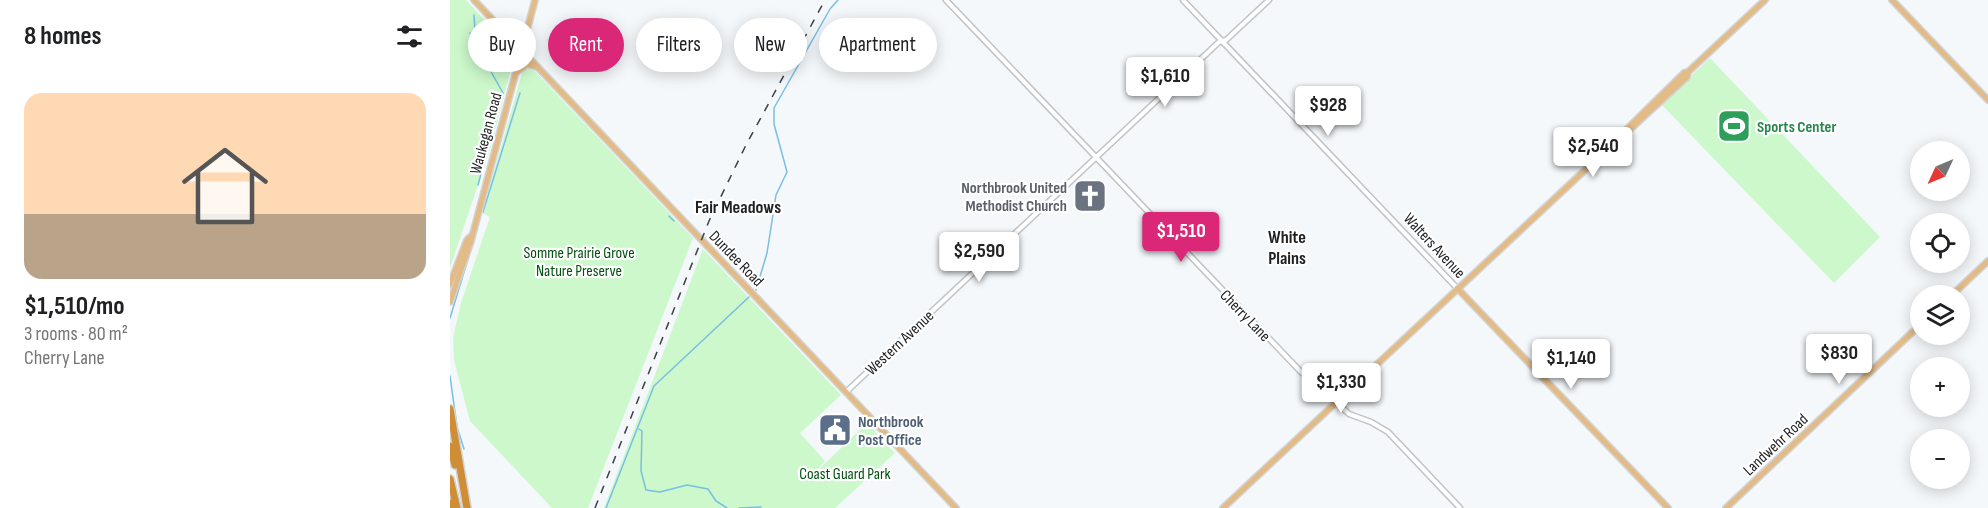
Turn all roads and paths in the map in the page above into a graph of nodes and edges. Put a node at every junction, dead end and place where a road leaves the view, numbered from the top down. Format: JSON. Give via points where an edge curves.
{"nodes":[{"id":1,"x":474,"y":0,"type":"edge"},
{"id":2,"x":535,"y":0,"type":"edge"},
{"id":3,"x":946,"y":0,"type":"edge"},
{"id":4,"x":1183,"y":0,"type":"edge"},
{"id":5,"x":1269,"y":0,"type":"edge"},
{"id":6,"x":1765,"y":0,"type":"edge"},
{"id":7,"x":1892,"y":0,"type":"edge"},
{"id":8,"x":491,"y":18,"type":"edge"},
{"id":9,"x":530,"y":18,"type":"edge"},
{"id":10,"x":1223,"y":41,"type":"junction"},
{"id":11,"x":537,"y":67,"type":"joint"},
{"id":12,"x":516,"y":73,"type":"joint"},
{"id":13,"x":1988,"y":100,"type":"edge"},
{"id":14,"x":1097,"y":158,"type":"junction"},
{"id":15,"x":470,"y":237,"type":"junction"},
{"id":16,"x":1988,"y":261,"type":"edge"},
{"id":17,"x":450,"y":284,"type":"edge"},
{"id":18,"x":1963,"y":285,"type":"edge"},
{"id":19,"x":1457,"y":288,"type":"junction"},
{"id":20,"x":450,"y":302,"type":"edge"},
{"id":21,"x":1910,"y":334,"type":"edge"},
{"id":22,"x":846,"y":392,"type":"junction"},
{"id":23,"x":1336,"y":402,"type":"junction"},
{"id":24,"x":450,"y":409,"type":"edge"},
{"id":25,"x":450,"y":446,"type":"edge"},
{"id":26,"x":450,"y":479,"type":"edge"},
{"id":27,"x":450,"y":502,"type":"edge"},
{"id":28,"x":452,"y":508,"type":"edge"},
{"id":29,"x":457,"y":508,"type":"edge"},
{"id":30,"x":467,"y":508,"type":"edge"},
{"id":31,"x":957,"y":508,"type":"edge"},
{"id":32,"x":1223,"y":508,"type":"edge"},
{"id":33,"x":1460,"y":508,"type":"edge"},
{"id":34,"x":1668,"y":508,"type":"edge"},
{"id":35,"x":1726,"y":508,"type":"edge"}],
"edges":[{"from":1,"to":8,"type":"main road","name":"Dundee Road"},
{"from":2,"to":9,"type":"main road","name":"Waukegan Road"},
{"from":3,"to":14,"type":"street","name":"Cherry Lane"},
{"from":4,"to":10,"type":"street","name":"Walters Avenue"},
{"from":5,"to":10,"type":"street","name":"Western Avenue"},
{"from":6,"to":19,"type":"main road","via":[[1687,78]]},
{"from":7,"to":13,"type":"main road"},
{"from":10,"to":14,"type":"street","name":"Western Avenue"},
{"from":10,"to":19,"type":"street","name":"Walters Avenue"},
{"from":11,"to":12,"type":"main road","via":[[526,64]]},
{"from":11,"to":22,"type":"main road","name":"Dundee Road"},
{"from":12,"to":15,"type":"main road","name":"Waukegan Road"},
{"from":14,"to":22,"type":"street","name":"Western Avenue"},
{"from":14,"to":23,"type":"street","name":"Cherry Lane","via":[[1288,359]]},
{"from":15,"to":17,"type":"main road","name":"Waukegan Road"},
{"from":15,"to":20,"type":"main road","name":"Waukegan Road"},
{"from":16,"to":18,"type":"main road"},
{"from":19,"to":23,"type":"main road"},
{"from":19,"to":34,"type":"main road","name":"Walters Avenue"},
{"from":21,"to":35,"type":"main road","name":"Landwehr Road"},
{"from":22,"to":31,"type":"main road","name":"Dundee Road"},
{"from":23,"to":32,"type":"main road"},
{"from":23,"to":33,"type":"street","name":"Cherry Lane","via":[[1348,414],[1388,432]]},
{"from":24,"to":30,"type":"highway"},
{"from":25,"to":30,"type":"highway"},
{"from":26,"to":29,"type":"highway"},
{"from":27,"to":28,"type":"highway"}]}
